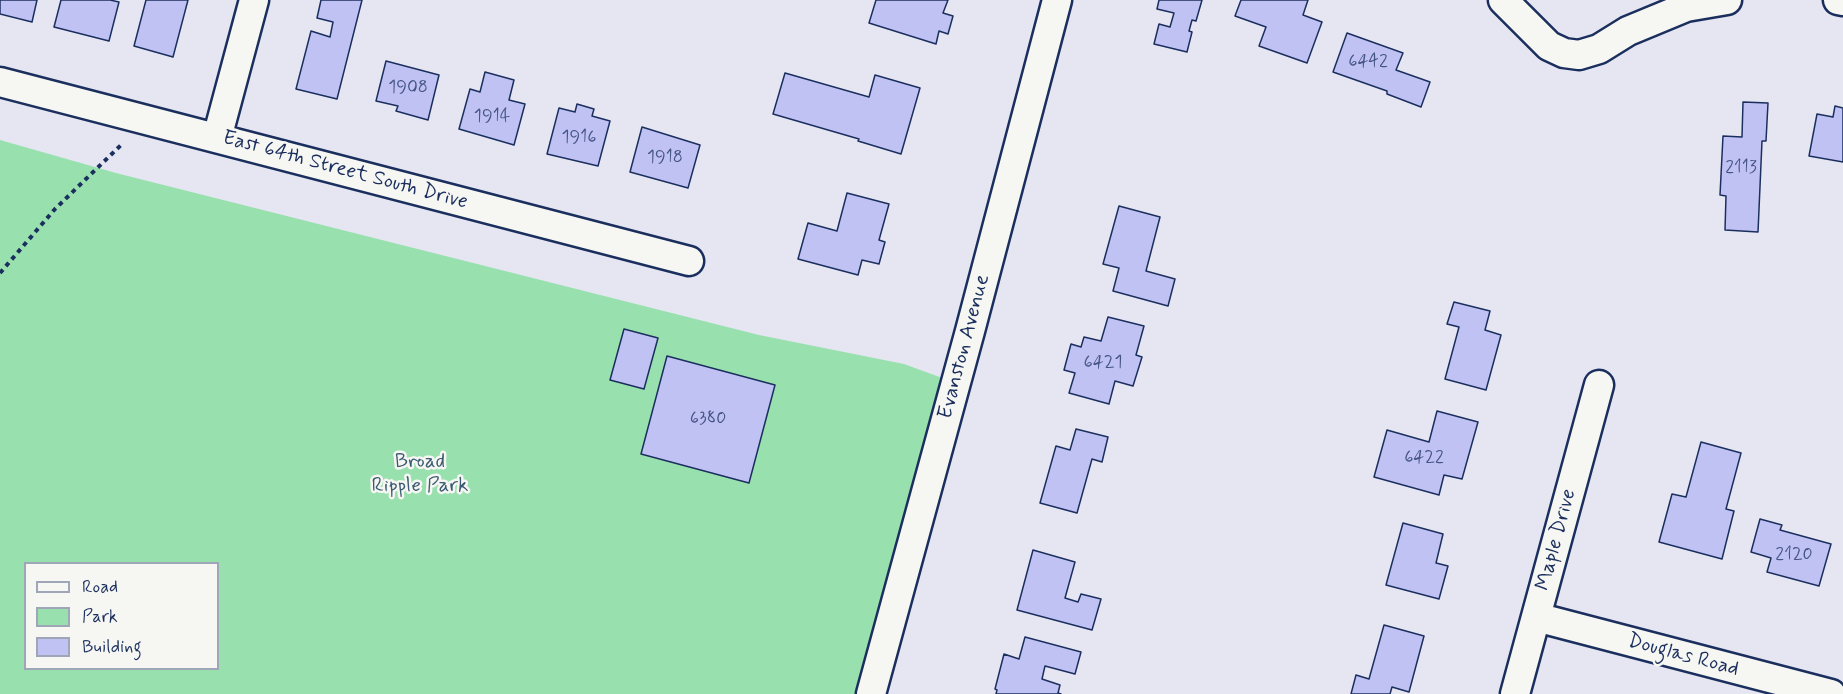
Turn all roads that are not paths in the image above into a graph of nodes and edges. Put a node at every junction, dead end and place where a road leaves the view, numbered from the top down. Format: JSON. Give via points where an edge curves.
{"nodes":[{"id":1,"x":254,"y":0,"type":"edge"},
{"id":2,"x":1058,"y":0,"type":"edge"},
{"id":3,"x":1503,"y":0,"type":"edge"},
{"id":4,"x":1726,"y":0,"type":"edge"},
{"id":5,"x":1838,"y":0,"type":"edge"},
{"id":6,"x":1843,"y":1,"type":"edge"},
{"id":7,"x":0,"y":82,"type":"edge"},
{"id":8,"x":217,"y":138,"type":"junction"},
{"id":9,"x":689,"y":261,"type":"dead end"},
{"id":10,"x":1599,"y":385,"type":"dead end"},
{"id":11,"x":1536,"y":617,"type":"junction"},
{"id":12,"x":871,"y":694,"type":"edge"},
{"id":13,"x":1515,"y":694,"type":"edge"},
{"id":14,"x":1831,"y":694,"type":"edge"}],
"edges":[{"from":1,"to":8,"type":"street"},
{"from":2,"to":12,"type":"street","name":"Evanston Avenue"},
{"from":3,"to":4,"type":"street","via":[[1549,46],[1579,55],[1686,7]]},
{"from":5,"to":6,"type":"street"},
{"from":7,"to":8,"type":"street","name":"East 64th Street South Drive"},
{"from":8,"to":9,"type":"street","name":"East 64th Street South Drive"},
{"from":10,"to":11,"type":"street","name":"Maple Drive"},
{"from":11,"to":13,"type":"street","name":"Maple Drive"},
{"from":11,"to":14,"type":"street","name":"Douglas Road"}]}
